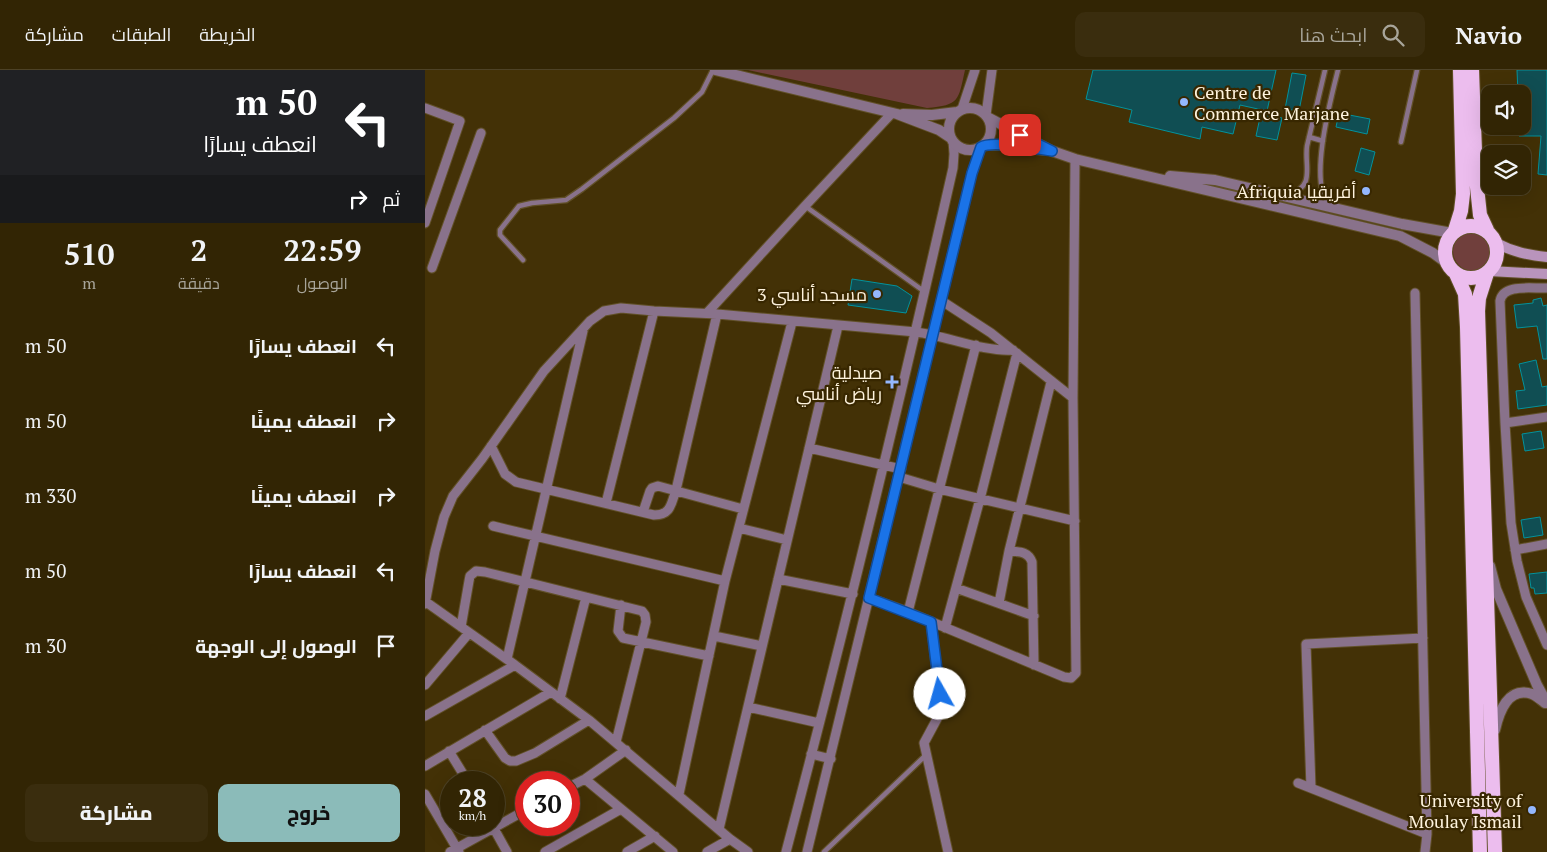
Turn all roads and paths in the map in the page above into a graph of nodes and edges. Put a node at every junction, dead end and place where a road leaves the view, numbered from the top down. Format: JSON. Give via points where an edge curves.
{"nodes":[{"id":1,"x":714,"y":70,"type":"edge"},
{"id":2,"x":975,"y":70,"type":"edge"},
{"id":3,"x":992,"y":70,"type":"edge"},
{"id":4,"x":1325,"y":70,"type":"edge"},
{"id":5,"x":1338,"y":70,"type":"edge"},
{"id":6,"x":1417,"y":70,"type":"edge"},
{"id":7,"x":1460,"y":70,"type":"edge"},
{"id":8,"x":1472,"y":70,"type":"edge"},
{"id":9,"x":727,"y":71,"type":"edge"},
{"id":10,"x":1318,"y":100,"type":"junction"},
{"id":11,"x":1331,"y":102,"type":"junction"},
{"id":12,"x":425,"y":108,"type":"edge"},
{"id":13,"x":959,"y":110,"type":"junction"},
{"id":14,"x":895,"y":114,"type":"junction"},
{"id":15,"x":987,"y":117,"type":"junction"},
{"id":16,"x":481,"y":132,"type":"dead end"},
{"id":17,"x":1309,"y":137,"type":"junction"},
{"id":18,"x":952,"y":140,"type":"junction"},
{"id":19,"x":1323,"y":141,"type":"junction"},
{"id":20,"x":1401,"y":142,"type":"dead end"},
{"id":21,"x":982,"y":146,"type":"junction"},
{"id":22,"x":1052,"y":151,"type":"junction"},
{"id":23,"x":1075,"y":159,"type":"junction"},
{"id":24,"x":1137,"y":172,"type":"junction"},
{"id":25,"x":1283,"y":196,"type":"junction"},
{"id":26,"x":805,"y":206,"type":"junction"},
{"id":27,"x":1334,"y":208,"type":"junction"},
{"id":28,"x":425,"y":222,"type":"edge"},
{"id":29,"x":1487,"y":230,"type":"junction"},
{"id":30,"x":1454,"y":232,"type":"junction"},
{"id":31,"x":1496,"y":243,"type":"junction"},
{"id":32,"x":1547,"y":257,"type":"edge"},
{"id":33,"x":523,"y":260,"type":"dead end"},
{"id":34,"x":432,"y":268,"type":"dead end"},
{"id":35,"x":1452,"y":269,"type":"junction"},
{"id":36,"x":1488,"y":272,"type":"junction"},
{"id":37,"x":1547,"y":274,"type":"edge"},
{"id":38,"x":1547,"y":288,"type":"edge"},
{"id":39,"x":925,"y":292,"type":"junction"},
{"id":40,"x":1415,"y":293,"type":"dead end"},
{"id":41,"x":942,"y":301,"type":"junction"},
{"id":42,"x":654,"y":311,"type":"junction"},
{"id":43,"x":707,"y":313,"type":"junction"},
{"id":44,"x":717,"y":314,"type":"junction"},
{"id":45,"x":791,"y":322,"type":"junction"},
{"id":46,"x":838,"y":326,"type":"junction"},
{"id":47,"x":583,"y":330,"type":"junction"},
{"id":48,"x":916,"y":332,"type":"junction"},
{"id":49,"x":933,"y":334,"type":"junction"},
{"id":50,"x":976,"y":344,"type":"junction"},
{"id":51,"x":1015,"y":351,"type":"junction"},
{"id":52,"x":1051,"y":382,"type":"junction"},
{"id":53,"x":1073,"y":398,"type":"junction"},
{"id":54,"x":1547,"y":417,"type":"edge"},
{"id":55,"x":1505,"y":423,"type":"junction"},
{"id":56,"x":491,"y":446,"type":"junction"},
{"id":57,"x":809,"y":448,"type":"junction"},
{"id":58,"x":884,"y":465,"type":"junction"},
{"id":59,"x":900,"y":473,"type":"junction"},
{"id":60,"x":939,"y":489,"type":"junction"},
{"id":61,"x":546,"y":490,"type":"junction"},
{"id":62,"x":677,"y":490,"type":"junction"},
{"id":63,"x":980,"y":499,"type":"junction"},
{"id":64,"x":606,"y":503,"type":"junction"},
{"id":65,"x":1019,"y":508,"type":"junction"},
{"id":66,"x":743,"y":509,"type":"junction"},
{"id":67,"x":643,"y":512,"type":"junction"},
{"id":68,"x":1075,"y":521,"type":"junction"},
{"id":69,"x":493,"y":526,"type":"dead end"},
{"id":70,"x":739,"y":528,"type":"junction"},
{"id":71,"x":535,"y":537,"type":"junction"},
{"id":72,"x":787,"y":540,"type":"junction"},
{"id":73,"x":1547,"y":544,"type":"edge"},
{"id":74,"x":1485,"y":546,"type":"junction"},
{"id":75,"x":1515,"y":550,"type":"junction"},
{"id":76,"x":1009,"y":551,"type":"junction"},
{"id":77,"x":778,"y":579,"type":"junction"},
{"id":78,"x":725,"y":581,"type":"junction"},
{"id":79,"x":525,"y":582,"type":"junction"},
{"id":80,"x":956,"y":588,"type":"junction"},
{"id":81,"x":853,"y":594,"type":"junction"},
{"id":82,"x":586,"y":597,"type":"junction"},
{"id":83,"x":869,"y":598,"type":"junction"},
{"id":84,"x":425,"y":603,"type":"edge"},
{"id":85,"x":999,"y":604,"type":"junction"},
{"id":86,"x":621,"y":605,"type":"junction"},
{"id":87,"x":849,"y":609,"type":"junction"},
{"id":88,"x":908,"y":612,"type":"junction"},
{"id":89,"x":866,"y":613,"type":"junction"},
{"id":90,"x":1034,"y":616,"type":"junction"},
{"id":91,"x":931,"y":622,"type":"junction"},
{"id":92,"x":461,"y":627,"type":"junction"},
{"id":93,"x":945,"y":628,"type":"junction"},
{"id":94,"x":469,"y":632,"type":"junction"},
{"id":95,"x":1544,"y":632,"type":"edge"},
{"id":96,"x":714,"y":636,"type":"junction"},
{"id":97,"x":1423,"y":638,"type":"junction"},
{"id":98,"x":641,"y":642,"type":"junction"},
{"id":99,"x":1547,"y":645,"type":"edge"},
{"id":100,"x":762,"y":646,"type":"junction"},
{"id":101,"x":709,"y":656,"type":"junction"},
{"id":102,"x":511,"y":662,"type":"junction"},
{"id":103,"x":1033,"y":665,"type":"junction"},
{"id":104,"x":425,"y":684,"type":"edge"},
{"id":105,"x":551,"y":692,"type":"junction"},
{"id":106,"x":561,"y":699,"type":"junction"},
{"id":107,"x":1547,"y":704,"type":"edge"},
{"id":108,"x":748,"y":707,"type":"junction"},
{"id":109,"x":426,"y":713,"type":"edge"},
{"id":110,"x":589,"y":720,"type":"junction"},
{"id":111,"x":819,"y":723,"type":"junction"},
{"id":112,"x":485,"y":730,"type":"junction"},
{"id":113,"x":616,"y":742,"type":"junction"},
{"id":114,"x":1492,"y":745,"type":"junction"},
{"id":115,"x":626,"y":750,"type":"junction"},
{"id":116,"x":449,"y":751,"type":"junction"},
{"id":117,"x":811,"y":754,"type":"junction"},
{"id":118,"x":927,"y":754,"type":"junction"},
{"id":119,"x":831,"y":758,"type":"junction"},
{"id":120,"x":425,"y":766,"type":"edge"},
{"id":121,"x":461,"y":771,"type":"edge"},
{"id":122,"x":585,"y":779,"type":"junction"},
{"id":123,"x":580,"y":782,"type":"edge"},
{"id":124,"x":1298,"y":783,"type":"dead end"},
{"id":125,"x":1311,"y":788,"type":"junction"},
{"id":126,"x":425,"y":794,"type":"edge"},
{"id":127,"x":679,"y":794,"type":"junction"},
{"id":128,"x":621,"y":808,"type":"junction"},
{"id":129,"x":719,"y":829,"type":"junction"},
{"id":130,"x":1427,"y":834,"type":"junction"},
{"id":131,"x":478,"y":836,"type":"edge"},
{"id":132,"x":498,"y":836,"type":"edge"},
{"id":133,"x":655,"y":836,"type":"junction"},
{"id":134,"x":730,"y":839,"type":"junction"},
{"id":135,"x":1480,"y":845,"type":"edge"},
{"id":136,"x":455,"y":851,"type":"edge"},
{"id":137,"x":507,"y":852,"type":"edge"},
{"id":138,"x":545,"y":852,"type":"edge"},
{"id":139,"x":627,"y":852,"type":"edge"},
{"id":140,"x":673,"y":852,"type":"edge"},
{"id":141,"x":707,"y":852,"type":"edge"},
{"id":142,"x":748,"y":852,"type":"edge"},
{"id":143,"x":786,"y":852,"type":"edge"},
{"id":144,"x":807,"y":852,"type":"edge"},
{"id":145,"x":824,"y":852,"type":"edge"},
{"id":146,"x":948,"y":852,"type":"edge"},
{"id":147,"x":1425,"y":852,"type":"edge"},
{"id":148,"x":1473,"y":852,"type":"edge"},
{"id":149,"x":1495,"y":852,"type":"edge"}],
"edges":[{"from":1,"to":9,"type":"street"},
{"from":1,"to":33,"type":"lane","via":[[702,92],[674,118],[566,200],[519,206],[500,230],[500,235]]},
{"from":2,"to":13,"type":"street"},
{"from":3,"to":15,"type":"street"},
{"from":4,"to":10,"type":"lane"},
{"from":5,"to":11,"type":"lane"},
{"from":6,"to":20,"type":"lane"},
{"from":7,"to":30,"type":"highway","via":[[1463,194]]},
{"from":8,"to":29,"type":"highway","via":[[1476,178],[1480,215]]},
{"from":9,"to":14,"type":"street"},
{"from":10,"to":11,"type":"lane"},
{"from":10,"to":17,"type":"lane"},
{"from":11,"to":19,"type":"lane"},
{"from":12,"to":28,"type":"street","via":[[460,121]]},
{"from":13,"to":14,"type":"street","via":[[932,115]]},
{"from":13,"to":15,"type":"street","via":[[975,108]]},
{"from":13,"to":18,"type":"street","via":[[949,124]]},
{"from":14,"to":18,"type":"street","via":[[939,130]]},
{"from":14,"to":26,"type":"street"},
{"from":15,"to":21,"type":"street","via":[[991,132]]},
{"from":15,"to":22,"type":"street"},
{"from":16,"to":34,"type":"street"},
{"from":17,"to":19,"type":"lane"},
{"from":17,"to":25,"type":"lane","via":[[1306,181],[1297,192]]},
{"from":18,"to":21,"type":"street","via":[[963,149]]},
{"from":18,"to":39,"type":"street","via":[[953,168]]},
{"from":19,"to":27,"type":"lane","via":[[1322,195]]},
{"from":21,"to":22,"type":"street","via":[[1004,145]]},
{"from":21,"to":41,"type":"street","via":[[972,173]]},
{"from":22,"to":23,"type":"street"},
{"from":23,"to":24,"type":"street"},
{"from":23,"to":53,"type":"street"},
{"from":24,"to":25,"type":"street","via":[[1215,180]]},
{"from":24,"to":35,"type":"street","via":[[1400,236]]},
{"from":25,"to":27,"type":"street"},
{"from":26,"to":39,"type":"lane"},
{"from":26,"to":43,"type":"street"},
{"from":27,"to":30,"type":"street","via":[[1435,231]]},
{"from":29,"to":30,"type":"highway","via":[[1471,225]]},
{"from":29,"to":31,"type":"highway"},
{"from":30,"to":35,"type":"highway","via":[[1445,248],[1445,256]]},
{"from":31,"to":32,"type":"main road","via":[[1511,251]]},
{"from":31,"to":36,"type":"highway","via":[[1497,258]]},
{"from":35,"to":36,"type":"highway","via":[[1471,278]]},
{"from":35,"to":135,"type":"highway","via":[[1465,294],[1467,327]]},
{"from":36,"to":37,"type":"main road"},
{"from":36,"to":74,"type":"highway","via":[[1478,311]]},
{"from":38,"to":55,"type":"street","via":[[1511,289],[1501,295]]},
{"from":39,"to":48,"type":"street"},
{"from":40,"to":97,"type":"street"},
{"from":41,"to":49,"type":"street"},
{"from":41,"to":51,"type":"street"},
{"from":42,"to":43,"type":"street"},
{"from":42,"to":47,"type":"street","via":[[610,309],[595,317]]},
{"from":42,"to":64,"type":"street"},
{"from":43,"to":44,"type":"street"},
{"from":44,"to":45,"type":"street"},
{"from":44,"to":62,"type":"street"},
{"from":45,"to":46,"type":"street"},
{"from":45,"to":66,"type":"street"},
{"from":46,"to":48,"type":"street"},
{"from":46,"to":57,"type":"street"},
{"from":47,"to":56,"type":"street","via":[[544,371]]},
{"from":47,"to":61,"type":"street"},
{"from":48,"to":49,"type":"street"},
{"from":48,"to":58,"type":"street"},
{"from":49,"to":50,"type":"street"},
{"from":49,"to":59,"type":"street"},
{"from":50,"to":51,"type":"street"},
{"from":50,"to":60,"type":"street"},
{"from":51,"to":52,"type":"street"},
{"from":51,"to":63,"type":"street"},
{"from":52,"to":53,"type":"street"},
{"from":52,"to":65,"type":"street"},
{"from":53,"to":68,"type":"street"},
{"from":54,"to":55,"type":"street"},
{"from":55,"to":75,"type":"street"},
{"from":56,"to":61,"type":"street","via":[[505,474],[516,482]]},
{"from":56,"to":84,"type":"street","via":[[448,505]]},
{"from":57,"to":58,"type":"street"},
{"from":57,"to":72,"type":"street"},
{"from":58,"to":59,"type":"street"},
{"from":58,"to":81,"type":"street"},
{"from":59,"to":60,"type":"street"},
{"from":59,"to":83,"type":"street"},
{"from":60,"to":63,"type":"street"},
{"from":60,"to":88,"type":"street"},
{"from":61,"to":64,"type":"street"},
{"from":61,"to":71,"type":"street"},
{"from":62,"to":66,"type":"street"},
{"from":62,"to":67,"type":"street","via":[[664,514]]},
{"from":62,"to":67,"type":"street","via":[[662,486],[652,488]]},
{"from":63,"to":65,"type":"street"},
{"from":63,"to":80,"type":"street"},
{"from":64,"to":67,"type":"street"},
{"from":65,"to":68,"type":"street"},
{"from":65,"to":76,"type":"street"},
{"from":66,"to":70,"type":"street"},
{"from":68,"to":103,"type":"street","via":[[1076,673],[1068,678]]},
{"from":69,"to":71,"type":"street"},
{"from":70,"to":72,"type":"street"},
{"from":70,"to":78,"type":"street"},
{"from":71,"to":78,"type":"street"},
{"from":71,"to":79,"type":"street"},
{"from":72,"to":77,"type":"street"},
{"from":73,"to":75,"type":"street"},
{"from":74,"to":107,"type":"street","via":[[1496,588]]},
{"from":74,"to":114,"type":"highway"},
{"from":75,"to":95,"type":"street","via":[[1526,597]]},
{"from":76,"to":85,"type":"street"},
{"from":76,"to":90,"type":"street","via":[[1031,558]]},
{"from":77,"to":81,"type":"street"},
{"from":77,"to":100,"type":"street"},
{"from":78,"to":96,"type":"street"},
{"from":79,"to":82,"type":"street"},
{"from":79,"to":92,"type":"street","via":[[485,572],[473,573]]},
{"from":79,"to":102,"type":"street"},
{"from":80,"to":85,"type":"street"},
{"from":80,"to":93,"type":"street"},
{"from":81,"to":87,"type":"street"},
{"from":82,"to":86,"type":"street"},
{"from":82,"to":106,"type":"street"},
{"from":83,"to":88,"type":"street"},
{"from":83,"to":89,"type":"street"},
{"from":84,"to":92,"type":"street"},
{"from":85,"to":90,"type":"street"},
{"from":86,"to":98,"type":"street","via":[[618,634]]},
{"from":86,"to":98,"type":"street","via":[[644,613],[646,622]]},
{"from":87,"to":89,"type":"street"},
{"from":87,"to":111,"type":"street"},
{"from":88,"to":91,"type":"street"},
{"from":89,"to":119,"type":"street"},
{"from":90,"to":103,"type":"street"},
{"from":91,"to":93,"type":"street"},
{"from":91,"to":118,"type":"street","via":[[941,707],[924,743]]},
{"from":92,"to":94,"type":"street"},
{"from":93,"to":103,"type":"street"},
{"from":94,"to":102,"type":"street"},
{"from":94,"to":104,"type":"street"},
{"from":95,"to":99,"type":"street"},
{"from":96,"to":100,"type":"street"},
{"from":96,"to":101,"type":"street"},
{"from":97,"to":125,"type":"street","via":[[1306,644]]},
{"from":97,"to":130,"type":"street"},
{"from":98,"to":101,"type":"street"},
{"from":98,"to":113,"type":"street"},
{"from":100,"to":108,"type":"street"},
{"from":101,"to":127,"type":"street"},
{"from":102,"to":105,"type":"street"},
{"from":102,"to":109,"type":"street"},
{"from":105,"to":106,"type":"street"},
{"from":105,"to":112,"type":"street"},
{"from":106,"to":110,"type":"street"},
{"from":107,"to":114,"type":"street","via":[[1533,694],[1523,693],[1508,699],[1498,716]]},
{"from":108,"to":111,"type":"street"},
{"from":108,"to":129,"type":"street"},
{"from":110,"to":112,"type":"street","via":[[516,761],[505,758]]},
{"from":110,"to":113,"type":"street"},
{"from":111,"to":117,"type":"street"},
{"from":112,"to":116,"type":"street"},
{"from":113,"to":115,"type":"street"},
{"from":114,"to":149,"type":"highway"},
{"from":115,"to":122,"type":"street"},
{"from":115,"to":127,"type":"street"},
{"from":116,"to":120,"type":"street"},
{"from":116,"to":121,"type":"street"},
{"from":117,"to":119,"type":"street"},
{"from":117,"to":143,"type":"street"},
{"from":118,"to":145,"type":"lane"},
{"from":118,"to":146,"type":"street"},
{"from":119,"to":144,"type":"street"},
{"from":122,"to":123,"type":"street"},
{"from":122,"to":128,"type":"street"},
{"from":124,"to":125,"type":"street"},
{"from":125,"to":130,"type":"street"},
{"from":126,"to":136,"type":"street"},
{"from":127,"to":129,"type":"street"},
{"from":128,"to":133,"type":"street"},
{"from":128,"to":138,"type":"street"},
{"from":129,"to":134,"type":"street"},
{"from":130,"to":147,"type":"street"},
{"from":131,"to":136,"type":"street"},
{"from":132,"to":137,"type":"street"},
{"from":133,"to":139,"type":"street"},
{"from":133,"to":140,"type":"street"},
{"from":134,"to":141,"type":"street"},
{"from":134,"to":142,"type":"street"},
{"from":135,"to":148,"type":"street"}]}
